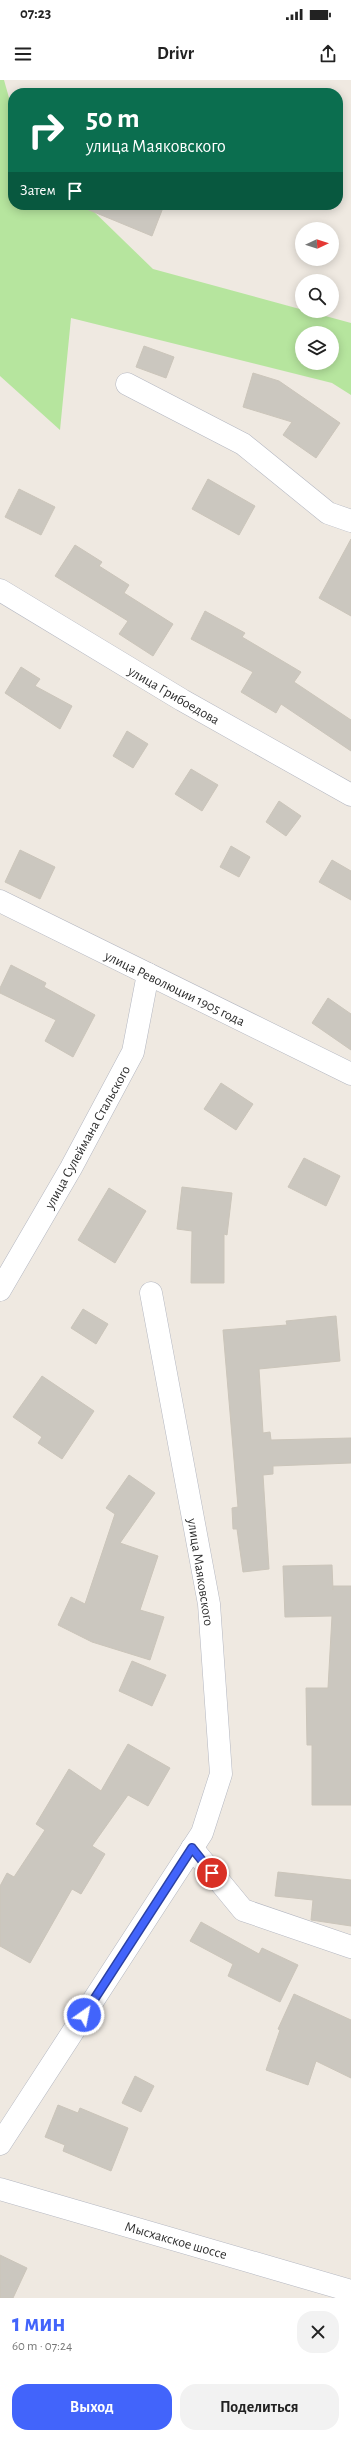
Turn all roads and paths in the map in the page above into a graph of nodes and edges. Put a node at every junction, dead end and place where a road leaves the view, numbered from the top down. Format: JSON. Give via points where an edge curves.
{"nodes":[{"id":1,"x":127,"y":384,"type":"dead end"},
{"id":2,"x":351,"y":521,"type":"edge"},
{"id":3,"x":0,"y":590,"type":"edge"},
{"id":4,"x":351,"y":795,"type":"edge"},
{"id":5,"x":0,"y":901,"type":"edge"},
{"id":6,"x":148,"y":974,"type":"junction"},
{"id":7,"x":351,"y":1074,"type":"edge"},
{"id":8,"x":0,"y":1290,"type":"edge"},
{"id":9,"x":151,"y":1293,"type":"dead end"},
{"id":10,"x":192,"y":1848,"type":"junction"},
{"id":11,"x":351,"y":1947,"type":"edge"},
{"id":12,"x":0,"y":2144,"type":"edge"},
{"id":13,"x":0,"y":2189,"type":"edge"},
{"id":14,"x":351,"y":2291,"type":"edge"}],
"edges":[{"from":1,"to":2,"type":"street","via":[[243,444],[328,513]]},
{"from":3,"to":4,"type":"street","name":"улица Грибоедова","via":[[182,700]]},
{"from":5,"to":6,"type":"street","name":"улица Революции 1905 года"},
{"from":6,"to":7,"type":"street","name":"улица Революции 1905 года"},
{"from":6,"to":8,"type":"street","name":"улица Сулеймана Стальского","via":[[133,1052],[71,1168]]},
{"from":9,"to":10,"type":"street","name":"улица Маяковского","via":[[209,1611],[221,1774],[202,1833]]},
{"from":10,"to":11,"type":"street","via":[[243,1910]]},
{"from":10,"to":12,"type":"street","name":"улица Маяковского"},
{"from":13,"to":14,"type":"street","name":"Мысхакское шоссе"}]}
